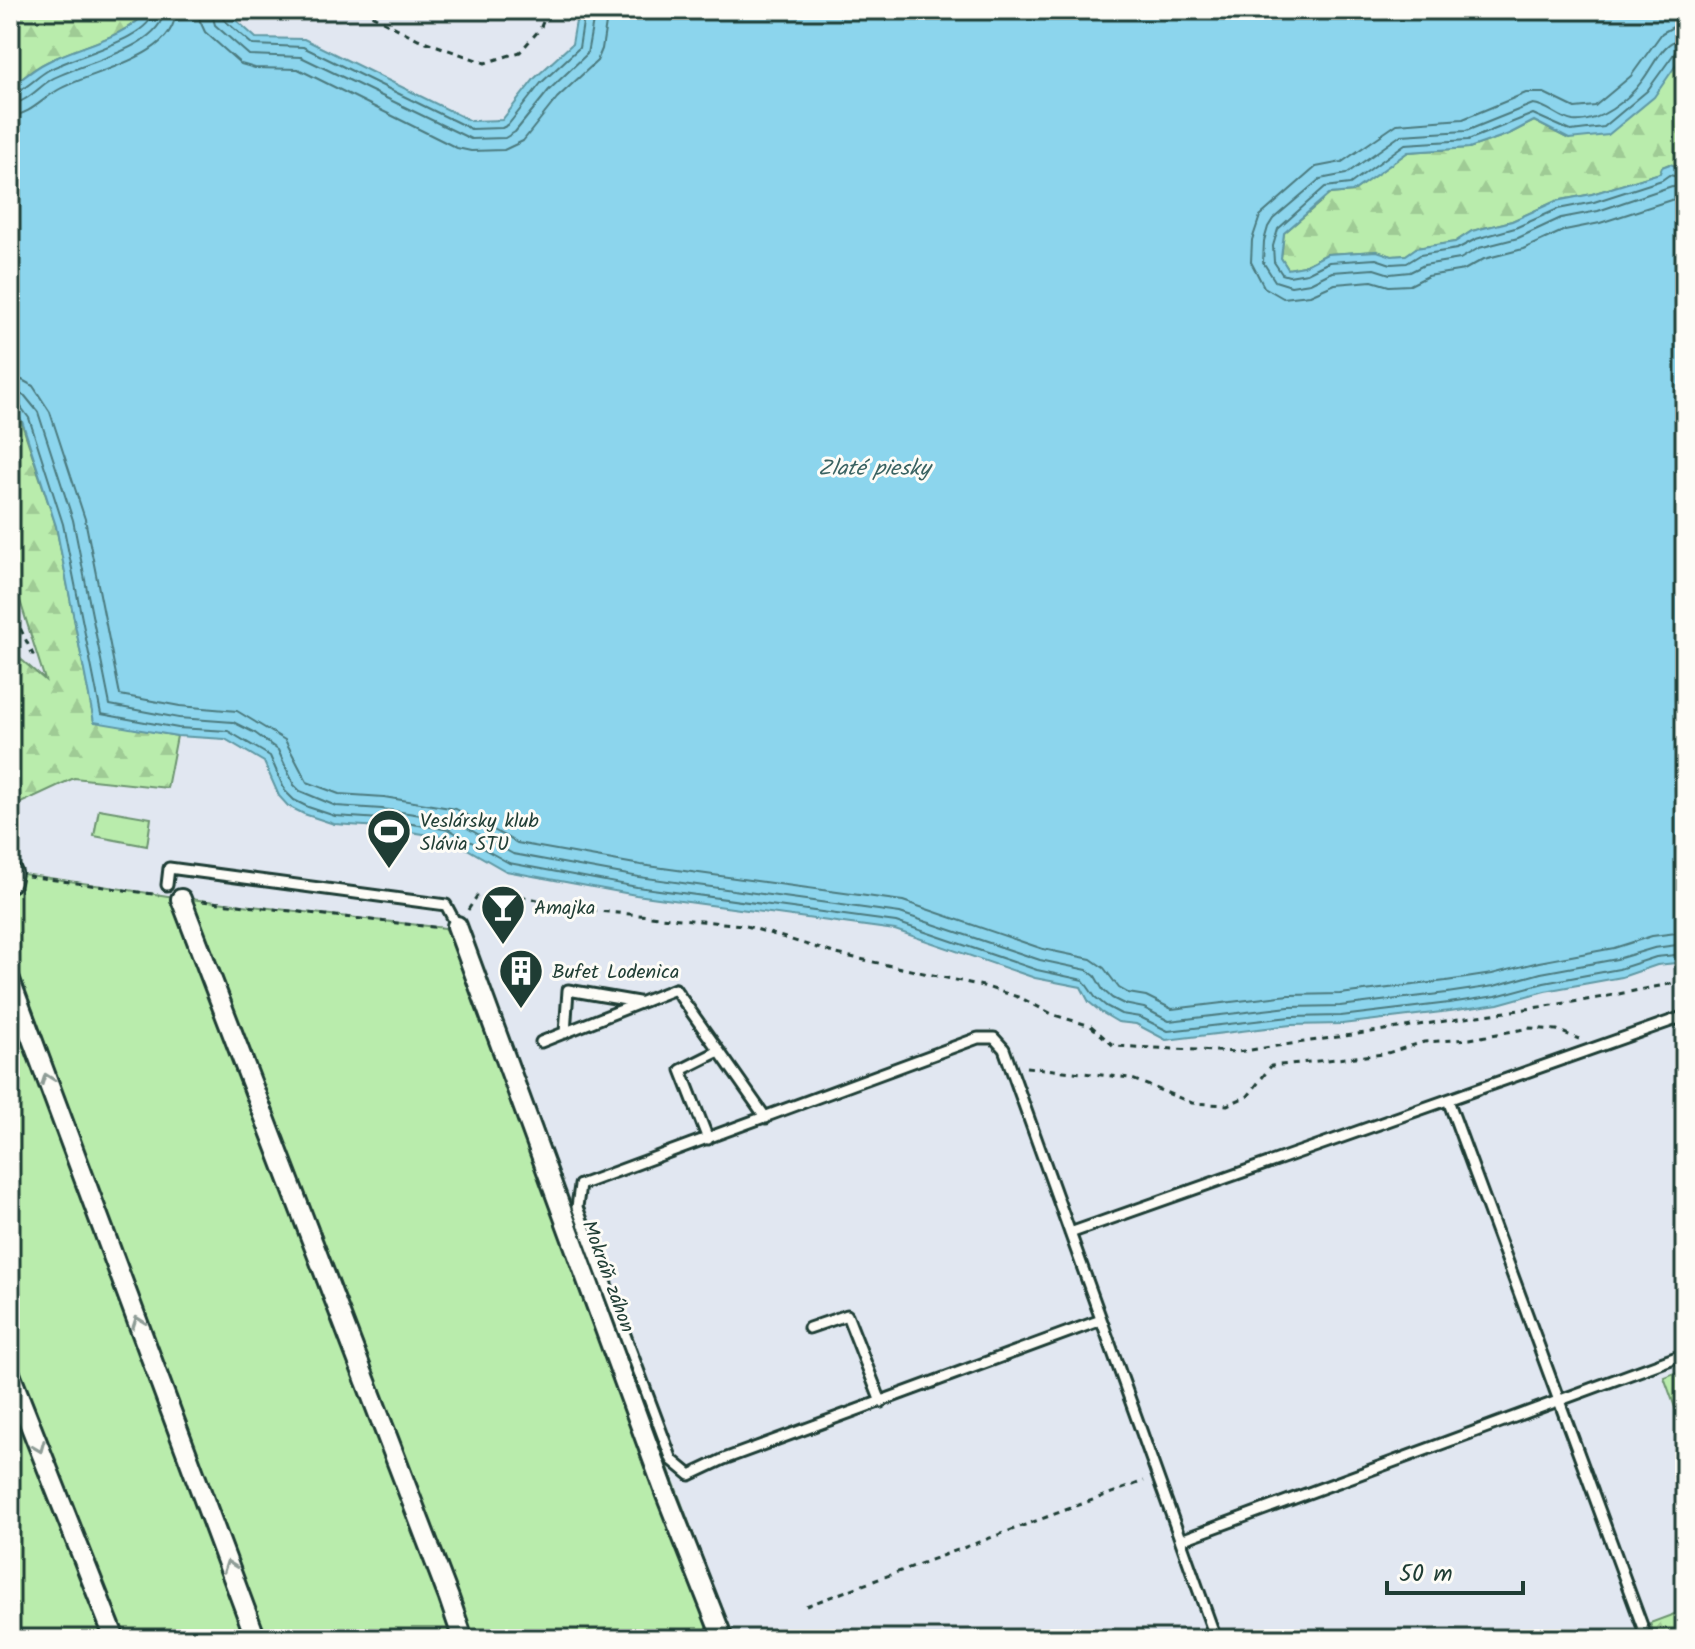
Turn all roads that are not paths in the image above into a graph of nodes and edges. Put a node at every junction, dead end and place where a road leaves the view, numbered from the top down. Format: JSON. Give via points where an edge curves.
{"nodes":[{"id":1,"x":167,"y":885,"type":"dead end"},
{"id":2,"x":181,"y":899,"type":"road end"},
{"id":3,"x":457,"y":926,"type":"joint"},
{"id":4,"x":10,"y":980,"type":"edge"},
{"id":5,"x":641,"y":1002,"type":"junction"},
{"id":6,"x":1685,"y":1016,"type":"edge"},
{"id":7,"x":565,"y":1033,"type":"junction"},
{"id":8,"x":541,"y":1042,"type":"dead end"},
{"id":9,"x":719,"y":1051,"type":"junction"},
{"id":10,"x":1448,"y":1100,"type":"junction"},
{"id":11,"x":766,"y":1118,"type":"junction"},
{"id":12,"x":708,"y":1139,"type":"junction"},
{"id":13,"x":1070,"y":1233,"type":"junction"},
{"id":14,"x":1101,"y":1320,"type":"junction"},
{"id":15,"x":809,"y":1328,"type":"dead end"},
{"id":16,"x":1685,"y":1354,"type":"edge"},
{"id":17,"x":10,"y":1374,"type":"edge"},
{"id":18,"x":1560,"y":1400,"type":"junction"},
{"id":19,"x":881,"y":1402,"type":"junction"},
{"id":20,"x":1181,"y":1540,"type":"junction"},
{"id":21,"x":115,"y":1639,"type":"edge"},
{"id":22,"x":256,"y":1639,"type":"edge"},
{"id":23,"x":463,"y":1639,"type":"edge"},
{"id":24,"x":723,"y":1639,"type":"edge"},
{"id":25,"x":1216,"y":1639,"type":"edge"},
{"id":26,"x":1647,"y":1639,"type":"edge"}],
"edges":[{"from":1,"to":3,"type":"lane","via":[[169,868],[446,905]]},
{"from":2,"to":23,"type":"street"},
{"from":3,"to":24,"type":"street","name":"Mokráň záhon"},
{"from":22,"to":4,"type":"street","one_way":true},
{"from":5,"to":7,"type":"lane"},
{"from":5,"to":7,"type":"lane","via":[[568,990]]},
{"from":5,"to":9,"type":"lane","via":[[675,989]]},
{"from":6,"to":10,"type":"lane"},
{"from":7,"to":8,"type":"lane"},
{"from":9,"to":11,"type":"lane"},
{"from":9,"to":12,"type":"lane","via":[[681,1070]]},
{"from":10,"to":13,"type":"lane"},
{"from":10,"to":18,"type":"lane"},
{"from":11,"to":12,"type":"lane"},
{"from":11,"to":13,"type":"lane","via":[[978,1038],[994,1038],[1004,1049]]},
{"from":12,"to":19,"type":"lane","via":[[580,1185],[577,1207],[672,1460],[690,1475]]},
{"from":13,"to":14,"type":"lane"},
{"from":14,"to":19,"type":"lane"},
{"from":14,"to":20,"type":"lane"},
{"from":15,"to":19,"type":"lane","via":[[847,1315]]},
{"from":16,"to":18,"type":"lane"},
{"from":17,"to":21,"type":"street","one_way":true},
{"from":18,"to":20,"type":"lane"},
{"from":18,"to":26,"type":"lane"},
{"from":20,"to":25,"type":"lane"}]}
